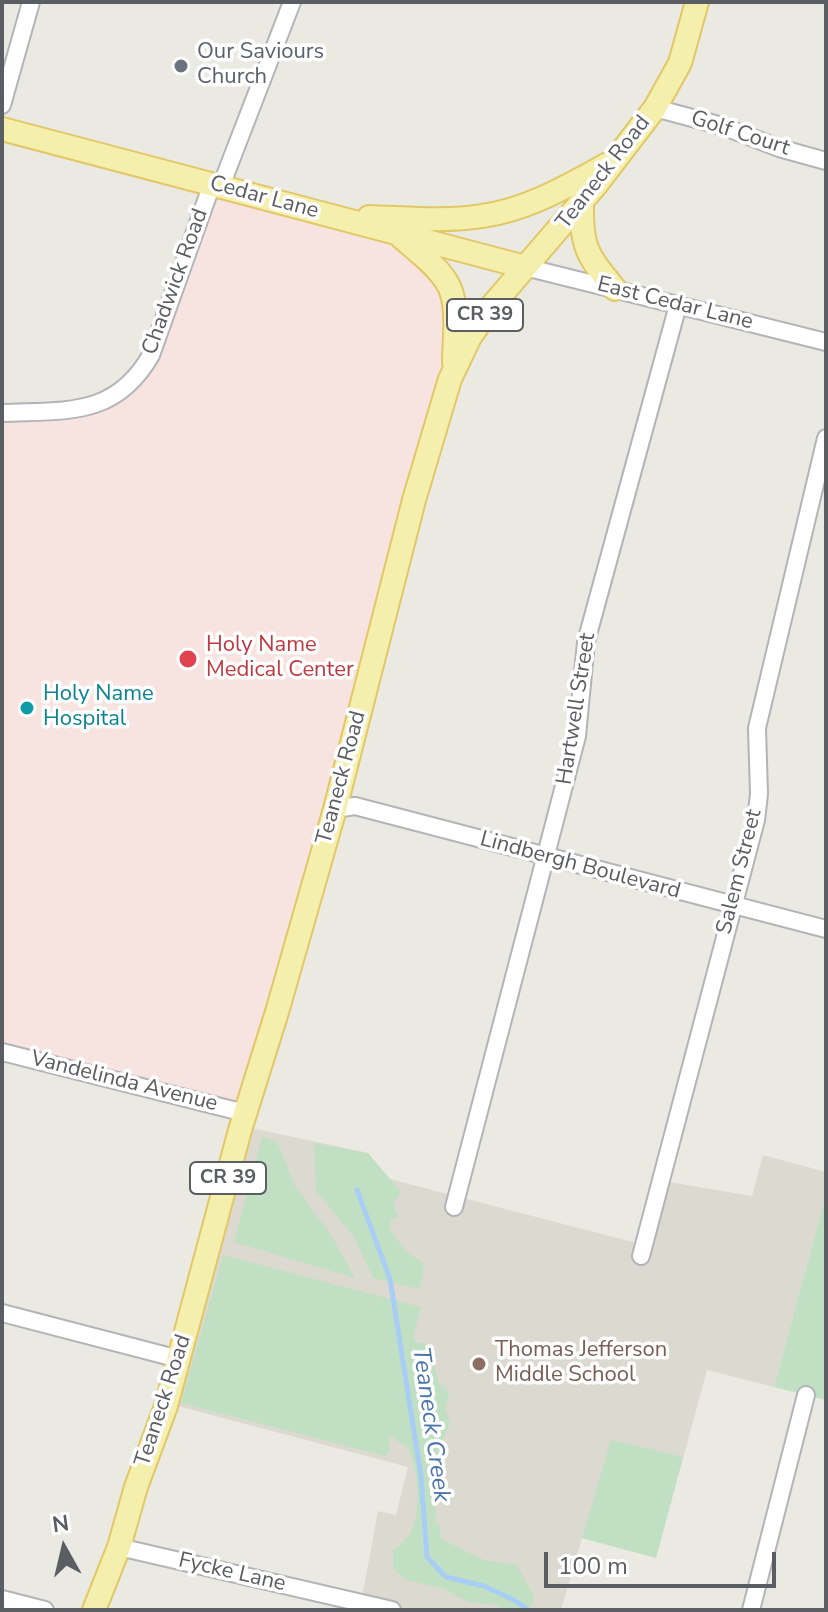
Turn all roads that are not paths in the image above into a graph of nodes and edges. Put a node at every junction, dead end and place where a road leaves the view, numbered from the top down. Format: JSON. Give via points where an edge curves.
{"nodes":[{"id":1,"x":31,"y":2,"type":"edge"},
{"id":2,"x":292,"y":2,"type":"edge"},
{"id":3,"x":697,"y":2,"type":"edge"},
{"id":4,"x":2,"y":105,"type":"edge"},
{"id":5,"x":655,"y":108,"type":"junction"},
{"id":6,"x":2,"y":129,"type":"edge"},
{"id":7,"x":616,"y":160,"type":"junction"},
{"id":8,"x":826,"y":161,"type":"edge"},
{"id":9,"x":216,"y":185,"type":"junction"},
{"id":10,"x":582,"y":202,"type":"junction"},
{"id":11,"x":334,"y":216,"type":"junction"},
{"id":12,"x":397,"y":233,"type":"junction"},
{"id":13,"x":525,"y":267,"type":"junction"},
{"id":14,"x":615,"y":289,"type":"junction"},
{"id":15,"x":678,"y":305,"type":"junction"},
{"id":16,"x":826,"y":342,"type":"edge"},
{"id":17,"x":454,"y":370,"type":"junction"},
{"id":18,"x":2,"y":413,"type":"edge"},
{"id":19,"x":826,"y":438,"type":"edge"},
{"id":20,"x":335,"y":809,"type":"junction"},
{"id":21,"x":547,"y":856,"type":"junction"},
{"id":22,"x":731,"y":906,"type":"junction"},
{"id":23,"x":826,"y":929,"type":"edge"},
{"id":24,"x":2,"y":1052,"type":"edge"},
{"id":25,"x":245,"y":1113,"type":"junction"},
{"id":26,"x":454,"y":1207,"type":"dead end"},
{"id":27,"x":641,"y":1256,"type":"dead end"},
{"id":28,"x":2,"y":1313,"type":"edge"},
{"id":29,"x":179,"y":1359,"type":"junction"},
{"id":30,"x":806,"y":1395,"type":"dead end"},
{"id":31,"x":119,"y":1547,"type":"junction"},
{"id":32,"x":2,"y":1599,"type":"edge"},
{"id":33,"x":45,"y":1610,"type":"edge"},
{"id":34,"x":94,"y":1610,"type":"edge"},
{"id":35,"x":392,"y":1610,"type":"edge"},
{"id":36,"x":751,"y":1610,"type":"edge"}],
"edges":[{"from":1,"to":4,"type":"street"},
{"from":2,"to":9,"type":"street","name":"Chadwick Road"},
{"from":3,"to":5,"type":"main road","name":"Teaneck Road","number":"CR 39","via":[[680,63]]},
{"from":5,"to":7,"type":"main road","name":"Teaneck Road","number":"CR 39"},
{"from":5,"to":8,"type":"street","name":"Golf Court"},
{"from":6,"to":9,"type":"main road","name":"Cedar Lane"},
{"from":7,"to":10,"type":"main road","name":"Teaneck Road","number":"CR 39"},
{"from":7,"to":11,"type":"main road","via":[[533,202],[483,216]]},
{"from":9,"to":11,"type":"main road","name":"Cedar Lane"},
{"from":9,"to":18,"type":"street","name":"Chadwick Road","via":[[151,355],[128,386],[111,399],[79,409]]},
{"from":10,"to":13,"type":"main road","name":"Teaneck Road","number":"CR 39"},
{"from":10,"to":14,"type":"main road","via":[[585,248]]},
{"from":11,"to":12,"type":"main road","name":"Cedar Lane"},
{"from":12,"to":13,"type":"main road","name":"Cedar Lane"},
{"from":12,"to":17,"type":"main road","via":[[449,285]]},
{"from":13,"to":14,"type":"street","name":"East Cedar Lane"},
{"from":13,"to":17,"type":"main road","name":"Teaneck Road","number":"CR 39","via":[[477,327]]},
{"from":14,"to":15,"type":"street","name":"East Cedar Lane"},
{"from":15,"to":16,"type":"street","name":"East Cedar Lane"},
{"from":15,"to":21,"type":"street","name":"Hartwell Street","via":[[586,642],[577,736]]},
{"from":17,"to":20,"type":"main road","name":"Teaneck Road","number":"CR 39","via":[[414,500]]},
{"from":19,"to":22,"type":"street","name":"Salem Street","via":[[761,705],[756,820]]},
{"from":20,"to":21,"type":"street","name":"Lindbergh Boulevard","via":[[355,806]]},
{"from":20,"to":25,"type":"main road","name":"Teaneck Road","number":"CR 39"},
{"from":21,"to":22,"type":"street","name":"Lindbergh Boulevard"},
{"from":21,"to":26,"type":"street","name":"Hartwell Street"},
{"from":22,"to":23,"type":"street","name":"Lindbergh Boulevard"},
{"from":22,"to":27,"type":"street","name":"Salem Street"},
{"from":24,"to":25,"type":"street","name":"Vandelinda Avenue"},
{"from":25,"to":29,"type":"main road","name":"Teaneck Road","number":"CR 39"},
{"from":28,"to":29,"type":"street"},
{"from":29,"to":31,"type":"main road","name":"Teaneck Road","number":"CR 39"},
{"from":30,"to":36,"type":"street"},
{"from":31,"to":34,"type":"main road","name":"Teaneck Road","number":"CR 39"},
{"from":31,"to":35,"type":"street","name":"Fycke Lane"},
{"from":32,"to":33,"type":"street"}]}
